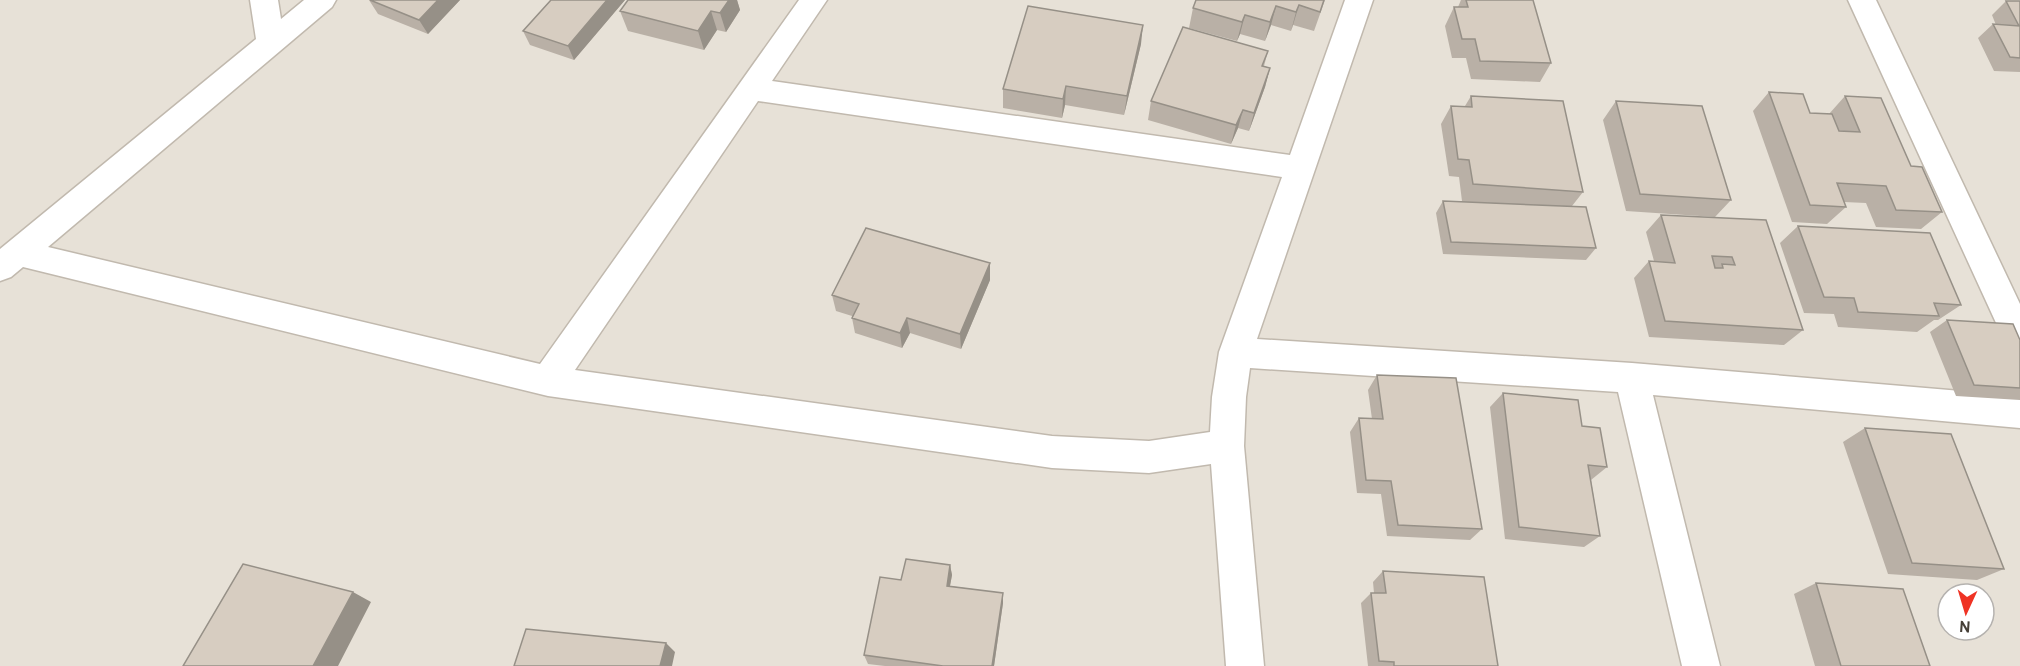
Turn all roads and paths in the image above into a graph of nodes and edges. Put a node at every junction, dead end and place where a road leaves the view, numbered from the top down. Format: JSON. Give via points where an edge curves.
{"nodes":[{"id":1,"x":264,"y":0,"type":"edge"},
{"id":2,"x":322,"y":0,"type":"edge"},
{"id":3,"x":813,"y":0,"type":"edge"},
{"id":4,"x":1359,"y":0,"type":"edge"},
{"id":5,"x":1862,"y":0,"type":"edge"},
{"id":6,"x":271,"y":44,"type":"junction"},
{"id":7,"x":751,"y":89,"type":"junction"},
{"id":8,"x":1300,"y":168,"type":"junction"},
{"id":9,"x":10,"y":260,"type":"edge"},
{"id":10,"x":2013,"y":310,"type":"edge"},
{"id":11,"x":2020,"y":339,"type":"edge"},
{"id":12,"x":1236,"y":352,"type":"junction"},
{"id":13,"x":1632,"y":378,"type":"junction"},
{"id":14,"x":548,"y":381,"type":"junction"},
{"id":15,"x":2020,"y":412,"type":"edge"},
{"id":16,"x":1227,"y":446,"type":"junction"},
{"id":17,"x":1245,"y":666,"type":"edge"},
{"id":18,"x":1701,"y":666,"type":"edge"}],
"edges":[{"from":1,"to":6,"type":"street"},
{"from":2,"to":6,"type":"street"},
{"from":3,"to":7,"type":"street"},
{"from":4,"to":8,"type":"street"},
{"from":5,"to":10,"type":"street"},
{"from":6,"to":9,"type":"street"},
{"from":7,"to":8,"type":"street"},
{"from":7,"to":14,"type":"street"},
{"from":8,"to":12,"type":"street"},
{"from":9,"to":14,"type":"street"},
{"from":10,"to":11,"type":"street"},
{"from":12,"to":13,"type":"street"},
{"from":12,"to":16,"type":"street"},
{"from":13,"to":15,"type":"street"},
{"from":13,"to":18,"type":"street"},
{"from":14,"to":16,"type":"street","via":[[1052,452],[1149,457]]},
{"from":16,"to":17,"type":"street"}]}
